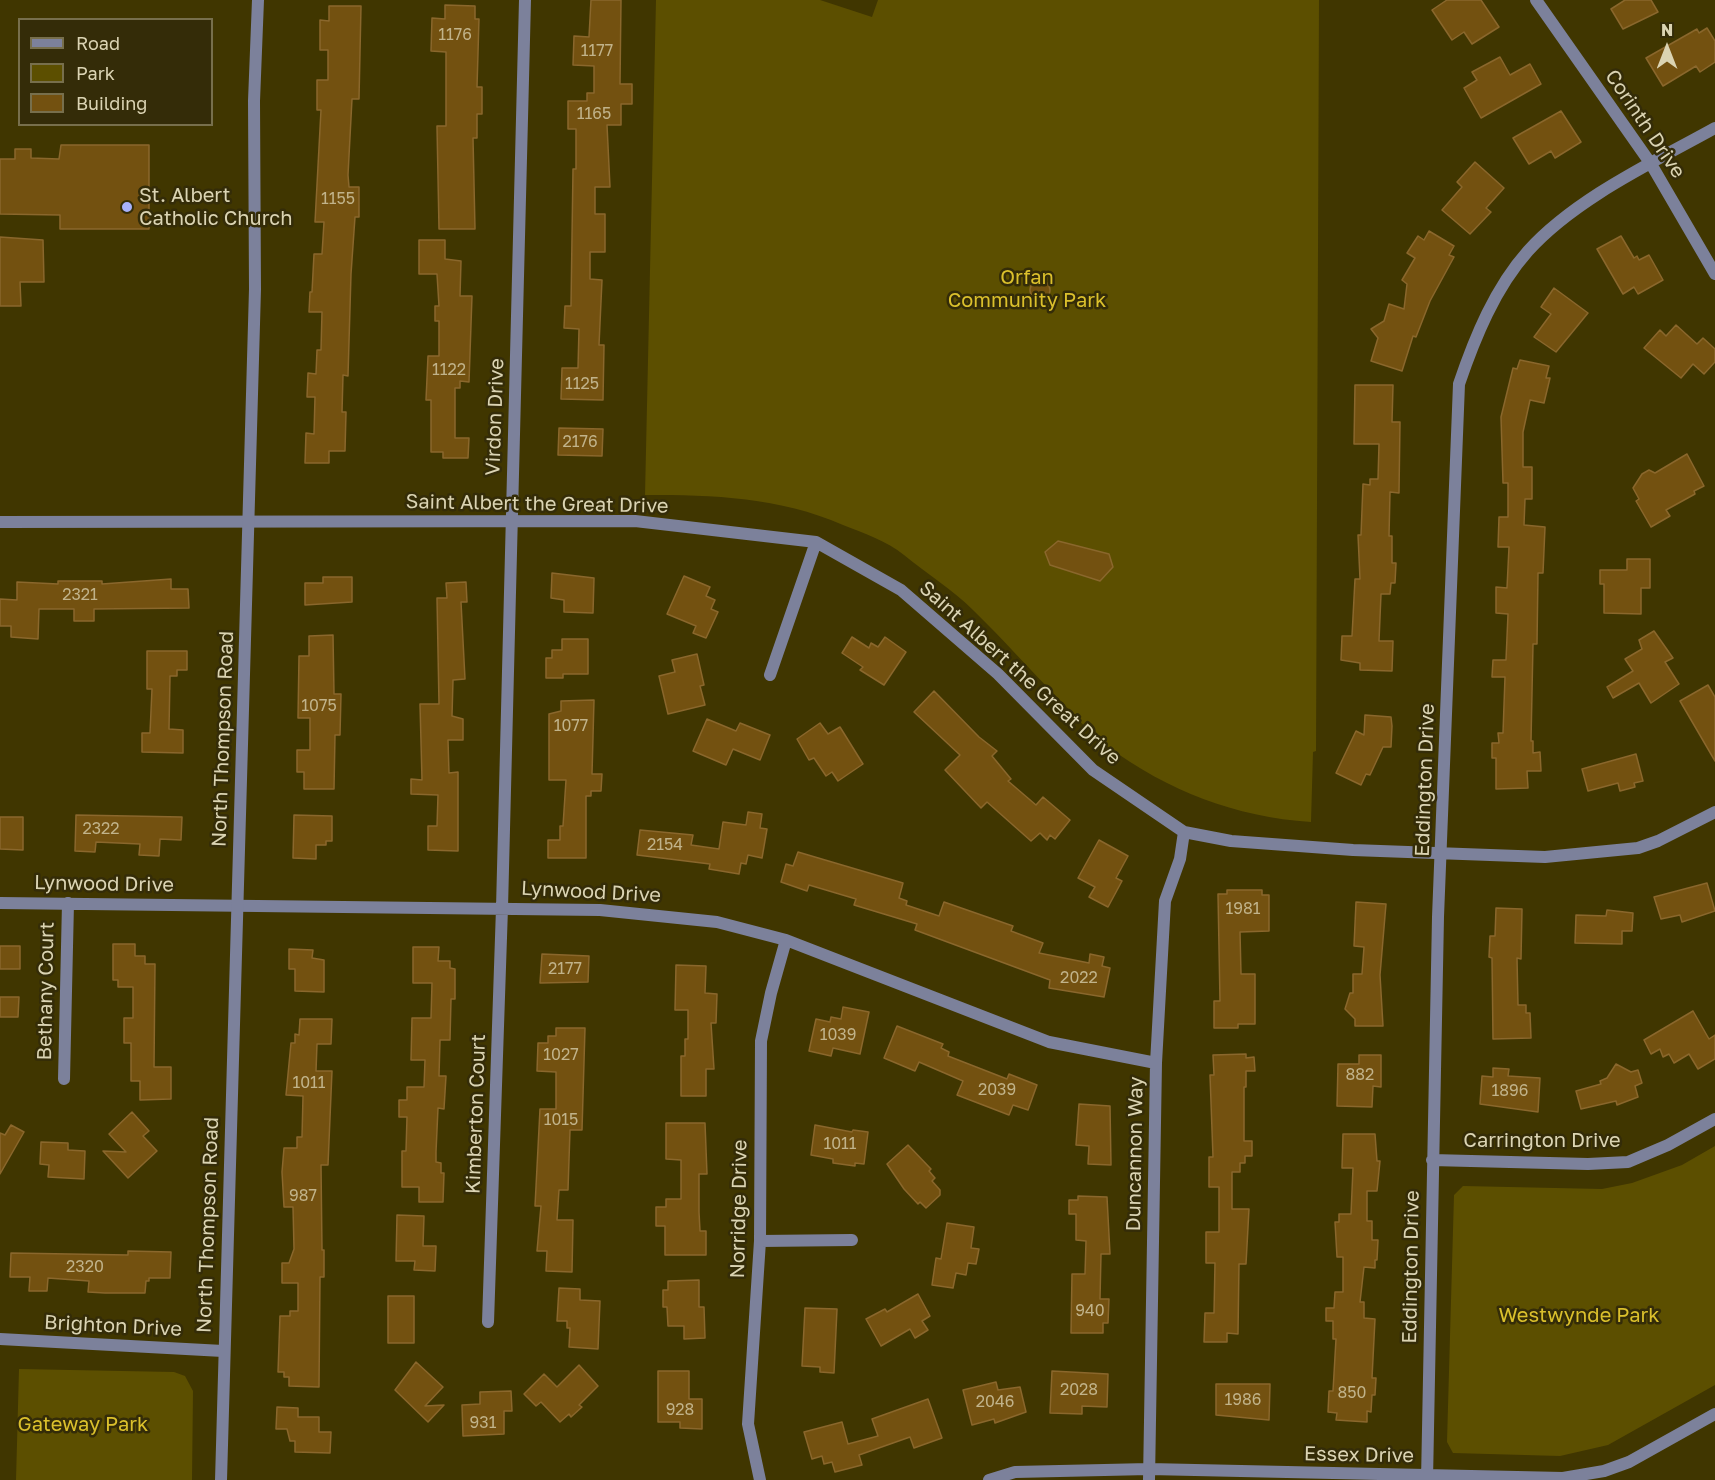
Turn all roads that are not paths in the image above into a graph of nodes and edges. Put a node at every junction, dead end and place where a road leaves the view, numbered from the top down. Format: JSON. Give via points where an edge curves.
{"nodes":[{"id":1,"x":258,"y":0,"type":"edge"},
{"id":2,"x":525,"y":0,"type":"edge"},
{"id":3,"x":1536,"y":0,"type":"edge"},
{"id":4,"x":1715,"y":128,"type":"edge"},
{"id":5,"x":1651,"y":164,"type":"junction"},
{"id":6,"x":1715,"y":274,"type":"edge"},
{"id":7,"x":249,"y":521,"type":"junction"},
{"id":8,"x":512,"y":521,"type":"junction"},
{"id":9,"x":0,"y":522,"type":"edge"},
{"id":10,"x":816,"y":542,"type":"junction"},
{"id":11,"x":771,"y":675,"type":"dead end"},
{"id":12,"x":1715,"y":812,"type":"edge"},
{"id":13,"x":1184,"y":832,"type":"junction"},
{"id":14,"x":1441,"y":852,"type":"junction"},
{"id":15,"x":0,"y":903,"type":"edge"},
{"id":16,"x":68,"y":903,"type":"junction"},
{"id":17,"x":237,"y":905,"type":"junction"},
{"id":18,"x":502,"y":908,"type":"junction"},
{"id":19,"x":786,"y":940,"type":"junction"},
{"id":20,"x":1156,"y":1063,"type":"junction"},
{"id":21,"x":64,"y":1079,"type":"dead end"},
{"id":22,"x":1715,"y":1119,"type":"edge"},
{"id":23,"x":1432,"y":1160,"type":"junction"},
{"id":24,"x":852,"y":1240,"type":"dead end"},
{"id":25,"x":760,"y":1241,"type":"junction"},
{"id":26,"x":488,"y":1322,"type":"dead end"},
{"id":27,"x":0,"y":1339,"type":"edge"},
{"id":28,"x":223,"y":1351,"type":"junction"},
{"id":29,"x":1715,"y":1414,"type":"edge"},
{"id":30,"x":1149,"y":1475,"type":"edge"},
{"id":31,"x":1427,"y":1478,"type":"edge"},
{"id":32,"x":221,"y":1480,"type":"edge"},
{"id":33,"x":760,"y":1480,"type":"edge"},
{"id":34,"x":989,"y":1480,"type":"edge"}],
"edges":[{"from":1,"to":7,"type":"street","name":"North Thompson Road"},
{"from":2,"to":8,"type":"street","name":"Virdon Drive"},
{"from":3,"to":5,"type":"street","name":"Corinth Drive"},
{"from":4,"to":5,"type":"street","name":"Eddington Drive"},
{"from":5,"to":6,"type":"street","name":"Corinth Drive"},
{"from":5,"to":14,"type":"street","name":"Eddington Drive","via":[[1564,219],[1528,251],[1496,296],[1470,350],[1459,384]]},
{"from":7,"to":8,"type":"street","name":"Saint Albert the Great Drive"},
{"from":7,"to":9,"type":"street","name":"Saint Albert the Great Drive"},
{"from":7,"to":17,"type":"street","name":"North Thompson Road"},
{"from":8,"to":10,"type":"street","name":"Saint Albert the Great Drive","via":[[635,521]]},
{"from":8,"to":18,"type":"street","name":"Virdon Drive"},
{"from":10,"to":11,"type":"street"},
{"from":10,"to":13,"type":"street","name":"Saint Albert the Great Drive","via":[[901,590],[998,674],[1093,770]]},
{"from":12,"to":14,"type":"street","name":"Saint Albert the Great Drive","via":[[1658,841],[1621,850],[1545,857]]},
{"from":13,"to":14,"type":"street","name":"Saint Albert the Great Drive","via":[[1278,845]]},
{"from":13,"to":20,"type":"street","name":"Duncannon Way","via":[[1180,860],[1165,901]]},
{"from":14,"to":23,"type":"street","name":"Eddington Drive"},
{"from":15,"to":16,"type":"street","name":"Lynwood Drive"},
{"from":16,"to":17,"type":"street","name":"Lynwood Drive"},
{"from":16,"to":21,"type":"street","name":"Bethany Court"},
{"from":17,"to":18,"type":"street","name":"Lynwood Drive"},
{"from":17,"to":28,"type":"street","name":"North Thompson Road"},
{"from":18,"to":19,"type":"street","name":"Lynwood Drive","via":[[660,914],[717,922]]},
{"from":18,"to":26,"type":"street","name":"Kimberton Court"},
{"from":19,"to":20,"type":"street","name":"Lynwood Drive","via":[[1049,1042]]},
{"from":19,"to":25,"type":"street","name":"Norridge Drive","via":[[761,1041]]},
{"from":20,"to":30,"type":"street","name":"Duncannon Way"},
{"from":22,"to":23,"type":"street","name":"Carrington Drive","via":[[1628,1162]]},
{"from":23,"to":31,"type":"street","name":"Eddington Drive"},
{"from":24,"to":25,"type":"street"},
{"from":25,"to":33,"type":"street","name":"Norridge Drive","via":[[748,1424]]},
{"from":27,"to":28,"type":"street","name":"Brighton Drive"},
{"from":28,"to":32,"type":"street","name":"North Thompson Road"},
{"from":29,"to":31,"type":"street","name":"Essex Drive","via":[[1646,1454],[1604,1471],[1550,1478]]},
{"from":30,"to":31,"type":"street","name":"Essex Drive"},
{"from":30,"to":34,"type":"street","name":"Essex Drive","via":[[1015,1472]]}]}
